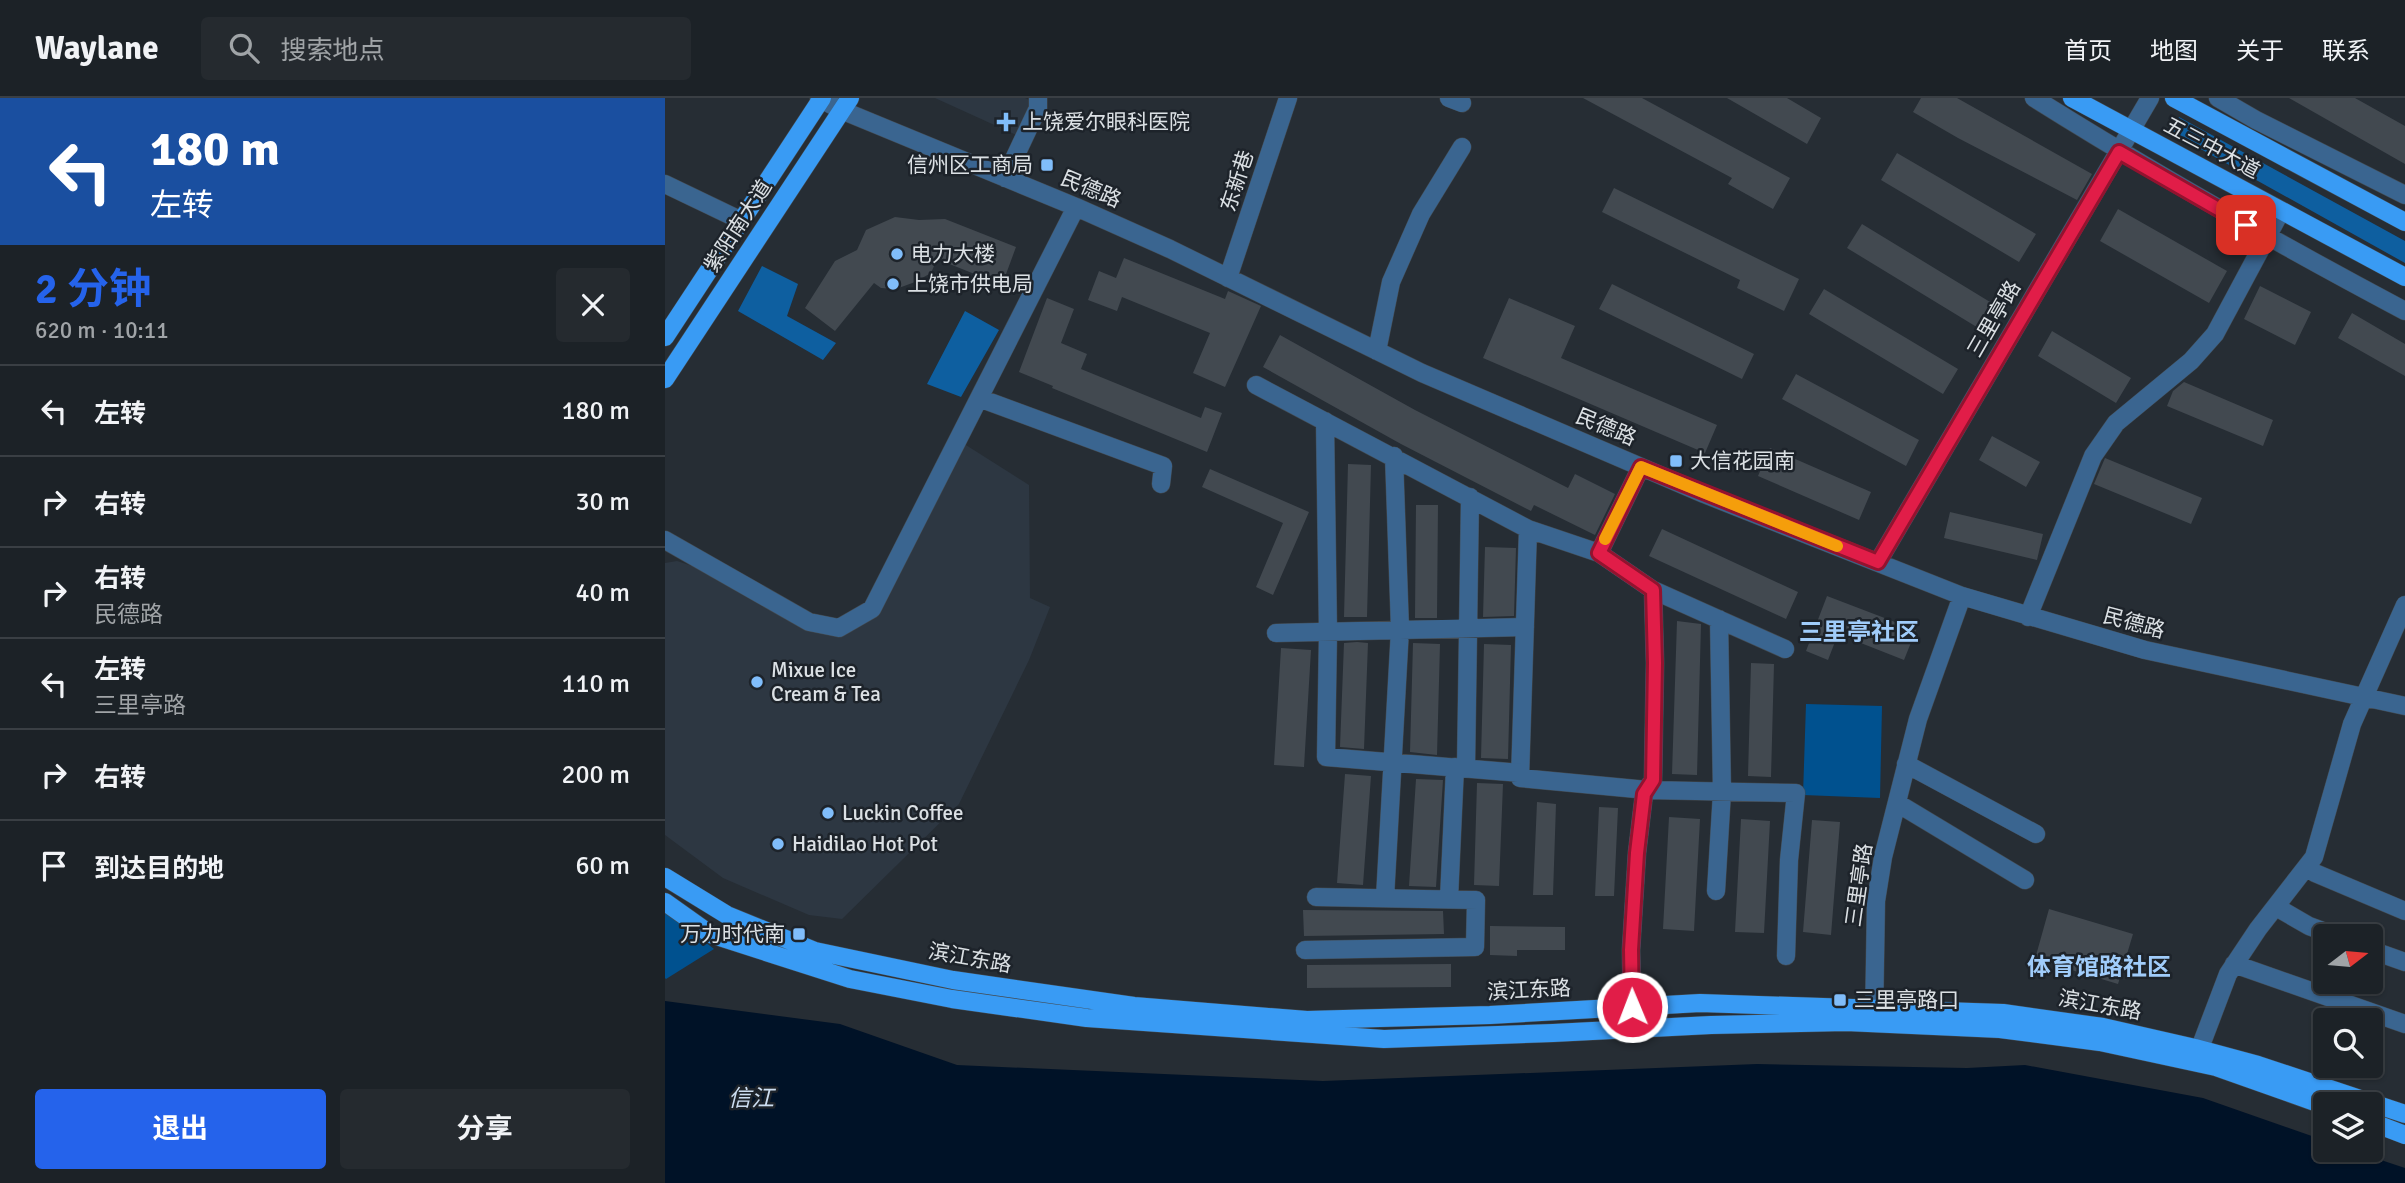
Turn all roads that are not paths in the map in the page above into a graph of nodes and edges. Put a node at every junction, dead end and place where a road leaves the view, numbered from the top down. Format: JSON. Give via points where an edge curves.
{"nodes":[{"id":1,"x":821,"y":98,"type":"edge"},
{"id":2,"x":1038,"y":98,"type":"edge"},
{"id":3,"x":1288,"y":98,"type":"edge"},
{"id":4,"x":2034,"y":98,"type":"edge"},
{"id":5,"x":2072,"y":98,"type":"edge"},
{"id":6,"x":2150,"y":98,"type":"edge"},
{"id":7,"x":2173,"y":98,"type":"edge"},
{"id":8,"x":2218,"y":98,"type":"edge"},
{"id":9,"x":845,"y":104,"type":"edge"},
{"id":10,"x":2131,"y":131,"type":"junction"},
{"id":11,"x":1462,"y":147,"type":"dead end"},
{"id":12,"x":2119,"y":152,"type":"junction"},
{"id":13,"x":1005,"y":178,"type":"junction"},
{"id":14,"x":665,"y":184,"type":"edge"},
{"id":15,"x":2405,"y":195,"type":"edge"},
{"id":16,"x":1076,"y":207,"type":"junction"},
{"id":17,"x":2281,"y":211,"type":"junction"},
{"id":18,"x":741,"y":220,"type":"junction"},
{"id":19,"x":2405,"y":222,"type":"edge"},
{"id":20,"x":2266,"y":237,"type":"junction"},
{"id":21,"x":2405,"y":277,"type":"edge"},
{"id":22,"x":1228,"y":278,"type":"junction"},
{"id":23,"x":2405,"y":311,"type":"edge"},
{"id":24,"x":671,"y":316,"type":"edge"},
{"id":25,"x":665,"y":337,"type":"edge"},
{"id":26,"x":1377,"y":351,"type":"junction"},
{"id":27,"x":665,"y":379,"type":"edge"},
{"id":28,"x":1256,"y":385,"type":"dead end"},
{"id":29,"x":979,"y":398,"type":"junction"},
{"id":30,"x":1325,"y":421,"type":"junction"},
{"id":31,"x":1394,"y":456,"type":"junction"},
{"id":32,"x":1641,"y":467,"type":"junction"},
{"id":33,"x":1161,"y":484,"type":"dead end"},
{"id":34,"x":1470,"y":497,"type":"junction"},
{"id":35,"x":1528,"y":529,"type":"junction"},
{"id":36,"x":665,"y":540,"type":"edge"},
{"id":37,"x":1599,"y":553,"type":"junction"},
{"id":38,"x":1878,"y":562,"type":"junction"},
{"id":39,"x":1653,"y":590,"type":"junction"},
{"id":40,"x":1962,"y":596,"type":"junction"},
{"id":41,"x":2405,"y":604,"type":"edge"},
{"id":42,"x":2028,"y":617,"type":"junction"},
{"id":43,"x":1719,"y":619,"type":"junction"},
{"id":44,"x":1525,"y":626,"type":"junction"},
{"id":45,"x":1468,"y":628,"type":"junction"},
{"id":46,"x":1400,"y":629,"type":"junction"},
{"id":47,"x":1276,"y":633,"type":"dead end"},
{"id":48,"x":1328,"y":633,"type":"junction"},
{"id":49,"x":1785,"y":649,"type":"dead end"},
{"id":50,"x":2366,"y":697,"type":"junction"},
{"id":51,"x":2405,"y":706,"type":"edge"},
{"id":52,"x":1393,"y":762,"type":"junction"},
{"id":53,"x":1906,"y":764,"type":"junction"},
{"id":54,"x":1460,"y":768,"type":"junction"},
{"id":55,"x":1521,"y":773,"type":"junction"},
{"id":56,"x":1647,"y":790,"type":"junction"},
{"id":57,"x":1722,"y":792,"type":"junction"},
{"id":58,"x":1897,"y":803,"type":"junction"},
{"id":59,"x":2036,"y":834,"type":"dead end"},
{"id":60,"x":2307,"y":867,"type":"junction"},
{"id":61,"x":665,"y":877,"type":"edge"},
{"id":62,"x":2025,"y":880,"type":"dead end"},
{"id":63,"x":1716,"y":891,"type":"dead end"},
{"id":64,"x":1317,"y":897,"type":"dead end"},
{"id":65,"x":1385,"y":898,"type":"junction"},
{"id":66,"x":1449,"y":899,"type":"junction"},
{"id":67,"x":665,"y":902,"type":"edge"},
{"id":68,"x":2276,"y":907,"type":"junction"},
{"id":69,"x":2405,"y":911,"type":"edge"},
{"id":70,"x":2313,"y":927,"type":"edge"},
{"id":71,"x":1305,"y":950,"type":"dead end"},
{"id":72,"x":2383,"y":954,"type":"edge"},
{"id":73,"x":1786,"y":956,"type":"dead end"},
{"id":74,"x":2405,"y":962,"type":"edge"},
{"id":75,"x":2234,"y":964,"type":"junction"},
{"id":76,"x":1632,"y":1007,"type":"junction"},
{"id":77,"x":1874,"y":1016,"type":"junction"},
{"id":78,"x":2405,"y":1024,"type":"edge"},
{"id":79,"x":2196,"y":1056,"type":"junction"},
{"id":80,"x":2313,"y":1101,"type":"edge"},
{"id":81,"x":2405,"y":1114,"type":"edge"},
{"id":82,"x":2383,"y":1127,"type":"edge"},
{"id":83,"x":2405,"y":1135,"type":"edge"}],
"edges":[{"from":1,"to":9,"type":"street","name":"民德路"},
{"from":1,"to":18,"type":"main road","name":"紫阳南大道"},
{"from":2,"to":13,"type":"street","via":[[1038,108]]},
{"from":3,"to":22,"type":"street","name":"东新巷"},
{"from":4,"to":12,"type":"street"},
{"from":5,"to":10,"type":"main road","name":"五三中大道"},
{"from":6,"to":10,"type":"street","name":"三里亭路"},
{"from":7,"to":19,"type":"main road","name":"五三中大道"},
{"from":8,"to":15,"type":"street"},
{"from":9,"to":13,"type":"street","name":"民德路"},
{"from":9,"to":27,"type":"main road","name":"紫阳南大道"},
{"from":10,"to":12,"type":"street","name":"三里亭路"},
{"from":10,"to":17,"type":"main road","name":"五三中大道"},
{"from":11,"to":26,"type":"street","via":[[1421,214],[1391,282]]},
{"from":12,"to":20,"type":"street"},
{"from":12,"to":38,"type":"street","name":"三里亭路"},
{"from":13,"to":16,"type":"street","name":"民德路"},
{"from":14,"to":18,"type":"street"},
{"from":16,"to":22,"type":"street","name":"民德路"},
{"from":16,"to":29,"type":"street"},
{"from":17,"to":20,"type":"street"},
{"from":17,"to":21,"type":"main road","name":"五三中大道"},
{"from":18,"to":24,"type":"main road","name":"紫阳南大道"},
{"from":20,"to":23,"type":"street"},
{"from":20,"to":42,"type":"street","via":[[2215,334],[2191,361],[2116,423],[2093,456]]},
{"from":22,"to":26,"type":"street","name":"民德路"},
{"from":24,"to":25,"type":"main road","name":"紫阳南大道"},
{"from":26,"to":32,"type":"street","name":"民德路"},
{"from":28,"to":30,"type":"street"},
{"from":29,"to":33,"type":"street","via":[[1163,466]]},
{"from":29,"to":36,"type":"street","via":[[872,608],[839,628],[809,622]]},
{"from":30,"to":31,"type":"street"},
{"from":30,"to":48,"type":"street"},
{"from":31,"to":34,"type":"street"},
{"from":31,"to":46,"type":"street"},
{"from":32,"to":37,"type":"street"},
{"from":32,"to":38,"type":"street","name":"民德路"},
{"from":34,"to":35,"type":"street"},
{"from":34,"to":45,"type":"street"},
{"from":35,"to":37,"type":"street"},
{"from":35,"to":44,"type":"street"},
{"from":37,"to":39,"type":"street"},
{"from":38,"to":40,"type":"street","name":"民德路"},
{"from":39,"to":43,"type":"street"},
{"from":39,"to":56,"type":"street","via":[[1653,780]]},
{"from":40,"to":42,"type":"street","name":"民德路"},
{"from":40,"to":53,"type":"street","name":"三里亭路"},
{"from":41,"to":50,"type":"street"},
{"from":42,"to":50,"type":"street","name":"民德路","via":[[2145,650]]},
{"from":43,"to":49,"type":"street"},
{"from":43,"to":57,"type":"street"},
{"from":44,"to":45,"type":"street"},
{"from":44,"to":55,"type":"street"},
{"from":45,"to":46,"type":"street"},
{"from":45,"to":54,"type":"street"},
{"from":46,"to":48,"type":"street"},
{"from":46,"to":52,"type":"street"},
{"from":47,"to":48,"type":"street"},
{"from":48,"to":52,"type":"street","via":[[1326,757]]},
{"from":50,"to":51,"type":"street","name":"民德路"},
{"from":50,"to":60,"type":"street","via":[[2352,724],[2314,857]]},
{"from":52,"to":54,"type":"street"},
{"from":52,"to":65,"type":"street"},
{"from":53,"to":58,"type":"street","name":"三里亭路"},
{"from":53,"to":59,"type":"street"},
{"from":54,"to":55,"type":"street"},
{"from":54,"to":66,"type":"street"},
{"from":55,"to":56,"type":"street","via":[[1520,778]]},
{"from":56,"to":57,"type":"street"},
{"from":56,"to":76,"type":"street","via":[[1637,853]]},
{"from":57,"to":63,"type":"street"},
{"from":57,"to":73,"type":"street","via":[[1796,793]]},
{"from":58,"to":62,"type":"street"},
{"from":58,"to":77,"type":"street","name":"三里亭路","via":[[1876,901]]},
{"from":60,"to":68,"type":"street"},
{"from":60,"to":69,"type":"street"},
{"from":61,"to":76,"type":"main road","name":"滨江东路","via":[[727,915],[815,951],[953,980],[1134,1006],[1307,1020]]},
{"from":64,"to":65,"type":"street"},
{"from":65,"to":66,"type":"street"},
{"from":66,"to":71,"type":"street","via":[[1476,900],[1475,947]]},
{"from":67,"to":77,"type":"main road","name":"滨江东路","via":[[710,934],[850,979],[1087,1018],[1384,1039]]},
{"from":68,"to":70,"type":"street"},
{"from":68,"to":75,"type":"street"},
{"from":72,"to":74,"type":"street"},
{"from":75,"to":78,"type":"street"},
{"from":75,"to":79,"type":"street"},
{"from":76,"to":77,"type":"main road","name":"滨江东路","via":[[1700,1003]]},
{"from":77,"to":79,"type":"main road","name":"滨江东路","via":[[2003,1013],[2103,1027]]},
{"from":79,"to":80,"type":"main road","name":"滨江东路"},
{"from":79,"to":81,"type":"main road","name":"滨江东路","via":[[2258,1065]]},
{"from":82,"to":83,"type":"main road"}]}
